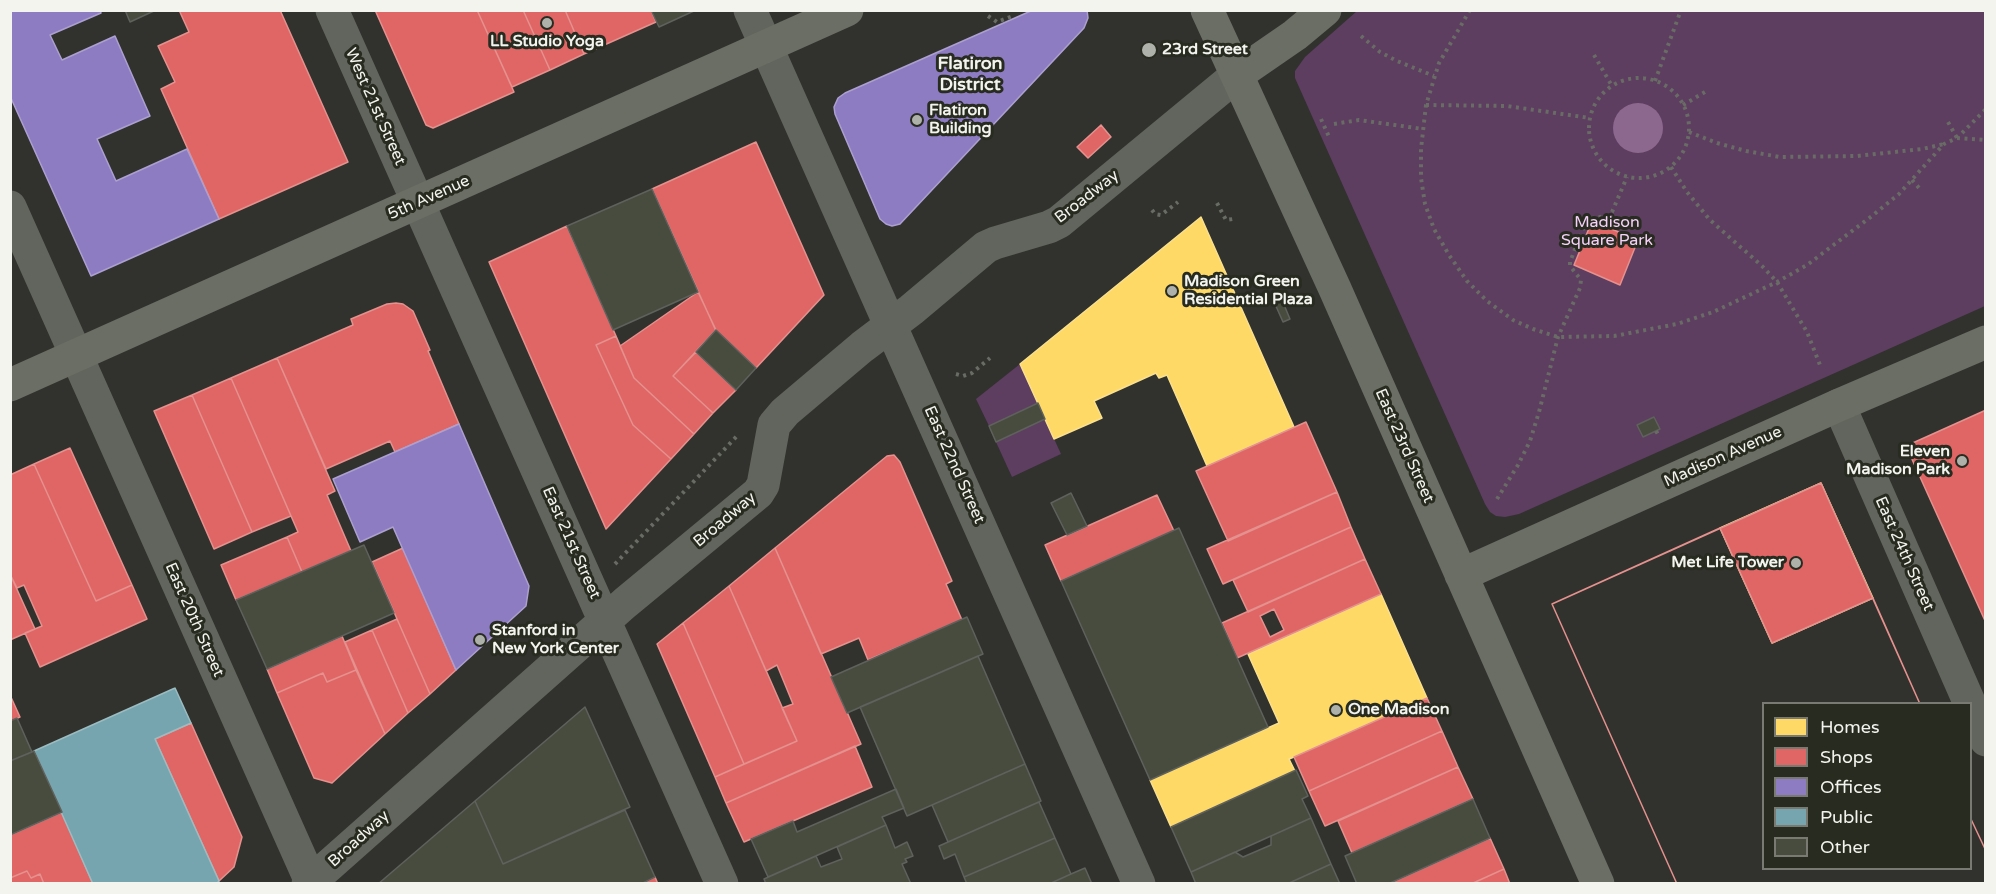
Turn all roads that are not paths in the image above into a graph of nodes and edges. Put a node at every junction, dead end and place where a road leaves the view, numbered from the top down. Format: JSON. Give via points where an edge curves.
{"nodes":[{"id":1,"x":332,"y":10,"type":"edge"},
{"id":2,"x":750,"y":10,"type":"edge"},
{"id":3,"x":847,"y":10,"type":"edge"},
{"id":4,"x":1208,"y":10,"type":"edge"},
{"id":5,"x":1325,"y":10,"type":"edge"},
{"id":6,"x":766,"y":48,"type":"junction"},
{"id":7,"x":1237,"y":75,"type":"junction"},
{"id":8,"x":419,"y":203,"type":"junction"},
{"id":9,"x":10,"y":207,"type":"edge"},
{"id":10,"x":891,"y":325,"type":"junction"},
{"id":11,"x":1986,"y":342,"type":"edge"},
{"id":12,"x":76,"y":356,"type":"junction"},
{"id":13,"x":10,"y":385,"type":"edge"},
{"id":14,"x":1839,"y":405,"type":"junction"},
{"id":15,"x":1461,"y":575,"type":"junction"},
{"id":16,"x":605,"y":620,"type":"junction"},
{"id":17,"x":1969,"y":702,"type":"edge"},
{"id":18,"x":1972,"y":709,"type":"edge"},
{"id":19,"x":1986,"y":740,"type":"edge"},
{"id":20,"x":311,"y":883,"type":"edge"},
{"id":21,"x":722,"y":884,"type":"edge"},
{"id":22,"x":1139,"y":884,"type":"edge"},
{"id":23,"x":1598,"y":884,"type":"edge"}],
"edges":[{"from":1,"to":8,"type":"street","name":"West 21st Street"},
{"from":2,"to":6,"type":"street","name":"East 22nd Street"},
{"from":3,"to":6,"type":"main road","name":"5th Avenue"},
{"from":4,"to":7,"type":"main road","name":"East 23rd Street"},
{"from":5,"to":7,"type":"main road"},
{"from":6,"to":8,"type":"main road","name":"5th Avenue"},
{"from":6,"to":10,"type":"street","name":"East 22nd Street"},
{"from":7,"to":10,"type":"street","name":"Broadway","via":[[1059,222],[987,247]]},
{"from":7,"to":15,"type":"main road","name":"East 23rd Street"},
{"from":8,"to":12,"type":"main road","name":"5th Avenue"},
{"from":8,"to":16,"type":"street","name":"East 21st Street"},
{"from":9,"to":12,"type":"street","name":"East 20th Street"},
{"from":10,"to":16,"type":"street","name":"Broadway","via":[[774,425],[763,485],[758,493]]},
{"from":10,"to":22,"type":"street","name":"East 22nd Street"},
{"from":11,"to":14,"type":"main road","name":"Madison Avenue"},
{"from":12,"to":13,"type":"main road","name":"5th Avenue"},
{"from":12,"to":20,"type":"street","name":"East 20th Street"},
{"from":14,"to":15,"type":"main road","name":"Madison Avenue"},
{"from":14,"to":17,"type":"street","name":"East 24th Street"},
{"from":15,"to":23,"type":"main road","name":"East 23rd Street"},
{"from":16,"to":20,"type":"street","name":"Broadway"},
{"from":16,"to":21,"type":"street","name":"East 21st Street"},
{"from":18,"to":19,"type":"street","name":"East 24th Street"}]}
